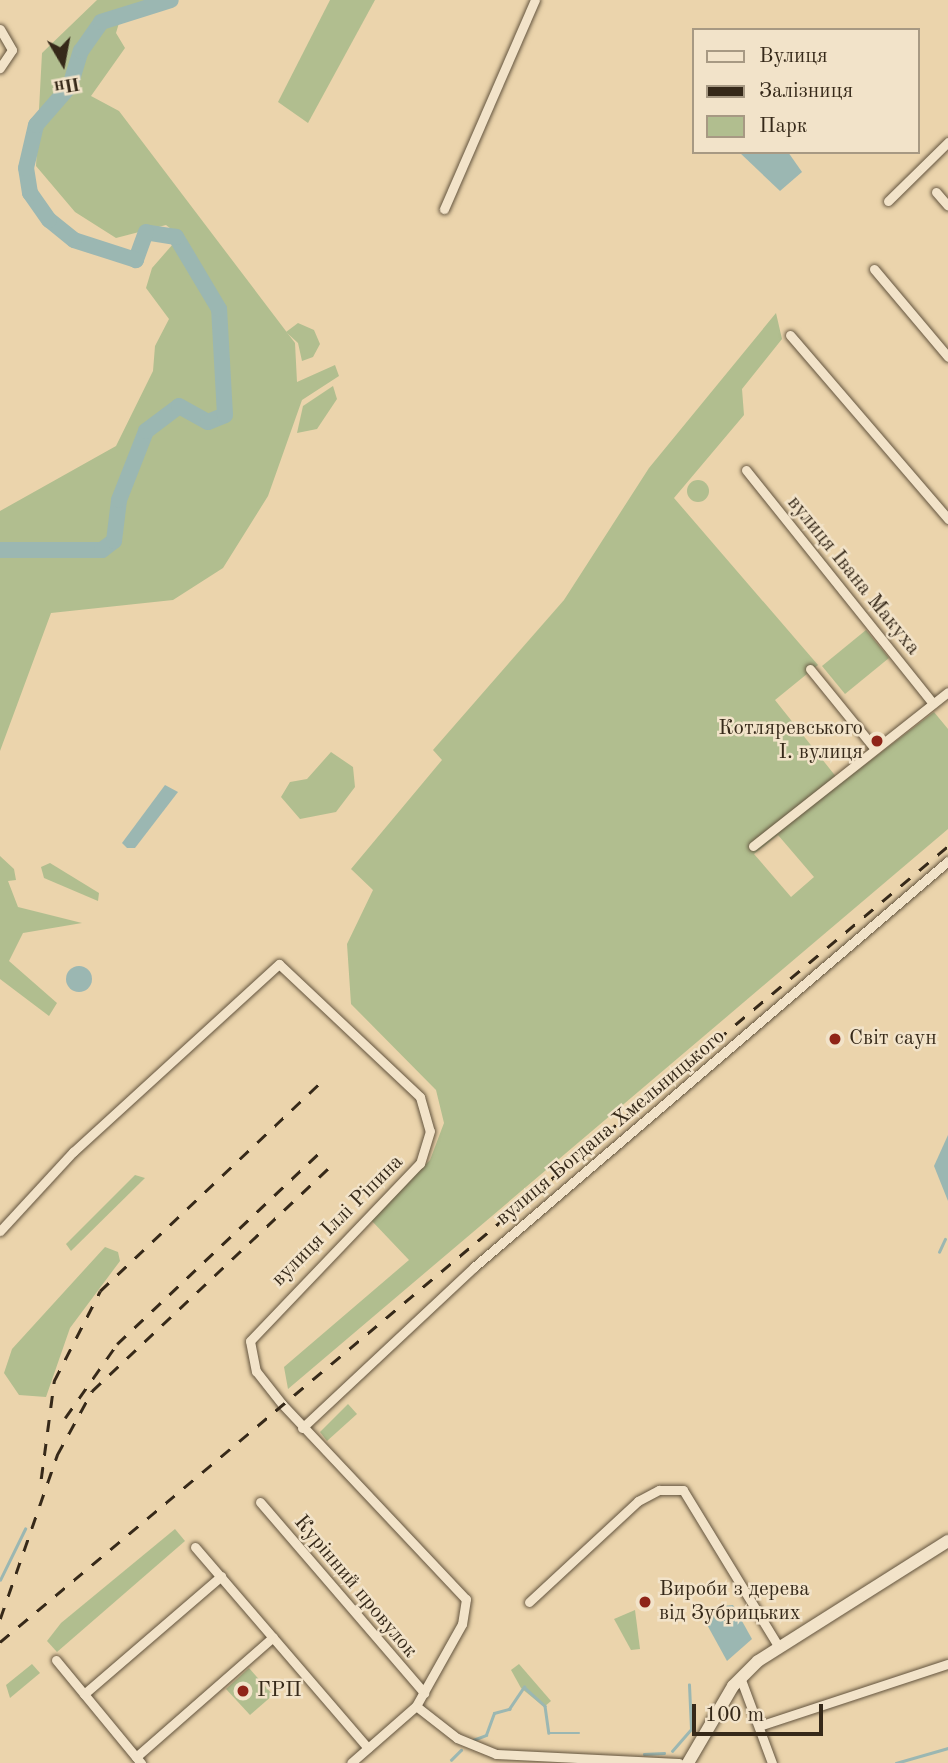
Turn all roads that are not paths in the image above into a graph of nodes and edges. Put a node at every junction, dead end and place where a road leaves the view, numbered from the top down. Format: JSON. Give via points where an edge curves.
{"nodes":[{"id":1,"x":535,"y":0,"type":"edge"},
{"id":2,"x":0,"y":29,"type":"edge"},
{"id":3,"x":0,"y":68,"type":"edge"},
{"id":4,"x":948,"y":142,"type":"edge"},
{"id":5,"x":936,"y":192,"type":"dead end"},
{"id":6,"x":888,"y":201,"type":"dead end"},
{"id":7,"x":948,"y":206,"type":"edge"},
{"id":8,"x":444,"y":209,"type":"dead end"},
{"id":9,"x":874,"y":269,"type":"dead end"},
{"id":10,"x":790,"y":335,"type":"dead end"},
{"id":11,"x":948,"y":358,"type":"edge"},
{"id":12,"x":746,"y":470,"type":"dead end"},
{"id":13,"x":948,"y":519,"type":"edge"},
{"id":14,"x":810,"y":669,"type":"dead end"},
{"id":15,"x":948,"y":692,"type":"edge"},
{"id":16,"x":933,"y":703,"type":"junction"},
{"id":17,"x":874,"y":749,"type":"junction"},
{"id":18,"x":753,"y":846,"type":"dead end"},
{"id":19,"x":948,"y":861,"type":"edge"},
{"id":20,"x":0,"y":1231,"type":"edge"},
{"id":21,"x":302,"y":1428,"type":"junction"},
{"id":22,"x":260,"y":1502,"type":"dead end"},
{"id":23,"x":948,"y":1541,"type":"edge"},
{"id":24,"x":195,"y":1547,"type":"dead end"},
{"id":25,"x":221,"y":1576,"type":"junction"},
{"id":26,"x":529,"y":1602,"type":"dead end"},
{"id":27,"x":274,"y":1637,"type":"junction"},
{"id":28,"x":779,"y":1647,"type":"junction"},
{"id":29,"x":56,"y":1660,"type":"dead end"},
{"id":30,"x":948,"y":1664,"type":"edge"},
{"id":31,"x":740,"y":1677,"type":"junction"},
{"id":32,"x":424,"y":1693,"type":"junction"},
{"id":33,"x":84,"y":1694,"type":"junction"},
{"id":34,"x":415,"y":1706,"type":"junction"},
{"id":35,"x":759,"y":1726,"type":"junction"},
{"id":36,"x":368,"y":1748,"type":"junction"},
{"id":37,"x":139,"y":1760,"type":"edge"},
{"id":38,"x":351,"y":1763,"type":"edge"},
{"id":39,"x":679,"y":1763,"type":"edge"},
{"id":40,"x":688,"y":1763,"type":"edge"},
{"id":41,"x":772,"y":1763,"type":"edge"}],
"edges":[{"from":1,"to":8,"type":"street"},
{"from":2,"to":3,"type":"street","via":[[12,50]]},
{"from":4,"to":6,"type":"street"},
{"from":5,"to":7,"type":"street"},
{"from":9,"to":11,"type":"street"},
{"from":10,"to":13,"type":"street"},
{"from":12,"to":16,"type":"street","name":"вулиця Івана Макуха"},
{"from":14,"to":17,"type":"street"},
{"from":15,"to":16,"type":"street"},
{"from":16,"to":17,"type":"street"},
{"from":17,"to":18,"type":"street"},
{"from":19,"to":21,"type":"street","name":"вулиця Богдана Хмельницького","via":[[474,1267]]},
{"from":20,"to":21,"type":"street","name":"вулиця Іллі Ріпина","via":[[73,1152],[279,964],[412,1087],[429,1119],[420,1163],[253,1334],[256,1371]]},
{"from":21,"to":32,"type":"street","name":"вулиця Іллі Ріпина","via":[[460,1590],[468,1607]]},
{"from":22,"to":32,"type":"street","name":"Курінний провулок"},
{"from":23,"to":28,"type":"street"},
{"from":24,"to":25,"type":"street"},
{"from":25,"to":27,"type":"street"},
{"from":25,"to":33,"type":"street"},
{"from":26,"to":28,"type":"street","via":[[638,1502],[659,1490],[683,1490]]},
{"from":27,"to":36,"type":"street"},
{"from":27,"to":37,"type":"street"},
{"from":28,"to":31,"type":"street"},
{"from":29,"to":33,"type":"street"},
{"from":30,"to":35,"type":"street"},
{"from":31,"to":35,"type":"street"},
{"from":31,"to":40,"type":"street"},
{"from":32,"to":34,"type":"street"},
{"from":33,"to":37,"type":"street"},
{"from":34,"to":36,"type":"street"},
{"from":34,"to":39,"type":"street","via":[[457,1738],[496,1754]]},
{"from":35,"to":41,"type":"street"},
{"from":36,"to":38,"type":"street"}]}
